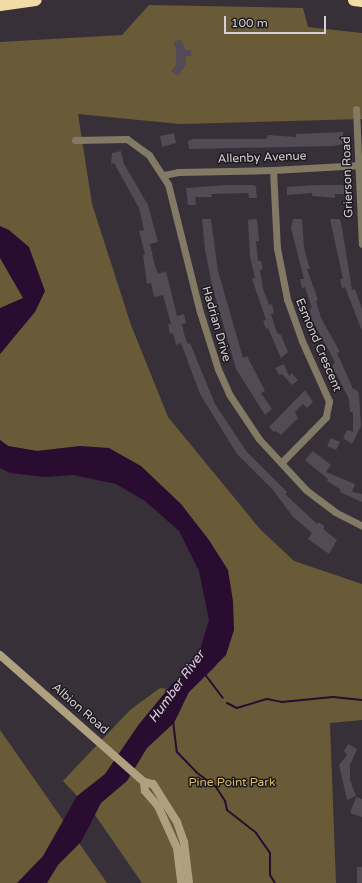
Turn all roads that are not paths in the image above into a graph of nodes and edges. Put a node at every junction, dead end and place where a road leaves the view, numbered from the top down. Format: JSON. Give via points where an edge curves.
{"nodes":[{"id":1,"x":36,"y":0,"type":"edge"},
{"id":2,"x":354,"y":0,"type":"edge"},
{"id":3,"x":362,"y":1,"type":"edge"},
{"id":4,"x":0,"y":5,"type":"edge"},
{"id":5,"x":356,"y":109,"type":"dead end"},
{"id":6,"x":75,"y":140,"type":"dead end"},
{"id":7,"x":360,"y":165,"type":"edge"},
{"id":8,"x":273,"y":170,"type":"junction"},
{"id":9,"x":164,"y":175,"type":"junction"},
{"id":10,"x":362,"y":244,"type":"edge"},
{"id":11,"x":281,"y":463,"type":"junction"},
{"id":12,"x":362,"y":526,"type":"edge"},
{"id":13,"x":0,"y":655,"type":"edge"},
{"id":14,"x":144,"y":782,"type":"junction"},
{"id":15,"x":181,"y":883,"type":"edge"},
{"id":16,"x":190,"y":883,"type":"edge"}],
"edges":[{"from":1,"to":4,"type":"highway"},
{"from":2,"to":3,"type":"highway"},
{"from":5,"to":7,"type":"street","name":"Grierson Road"},
{"from":6,"to":9,"type":"street","name":"Hadrian Drive","via":[[127,139],[149,155]]},
{"from":7,"to":8,"type":"street","name":"Allenby Avenue"},
{"from":7,"to":10,"type":"street","name":"Grierson Road"},
{"from":8,"to":9,"type":"street","name":"Allenby Avenue","via":[[178,172]]},
{"from":8,"to":11,"type":"street","name":"Esmond Crescent","via":[[277,248],[287,299],[302,341],[329,401],[326,417]]},
{"from":9,"to":11,"type":"street","name":"Hadrian Drive","via":[[218,369],[242,418]]},
{"from":11,"to":12,"type":"street","name":"Hadrian Drive","via":[[306,490],[334,512]]},
{"from":13,"to":14,"type":"main road","name":"Albion Road"},
{"from":14,"to":15,"type":"main road","name":"Albion Road","via":[[145,791],[161,813],[176,848]]},
{"from":14,"to":16,"type":"main road","name":"Albion Road","via":[[153,784],[168,804],[177,822],[184,842]]}]}
